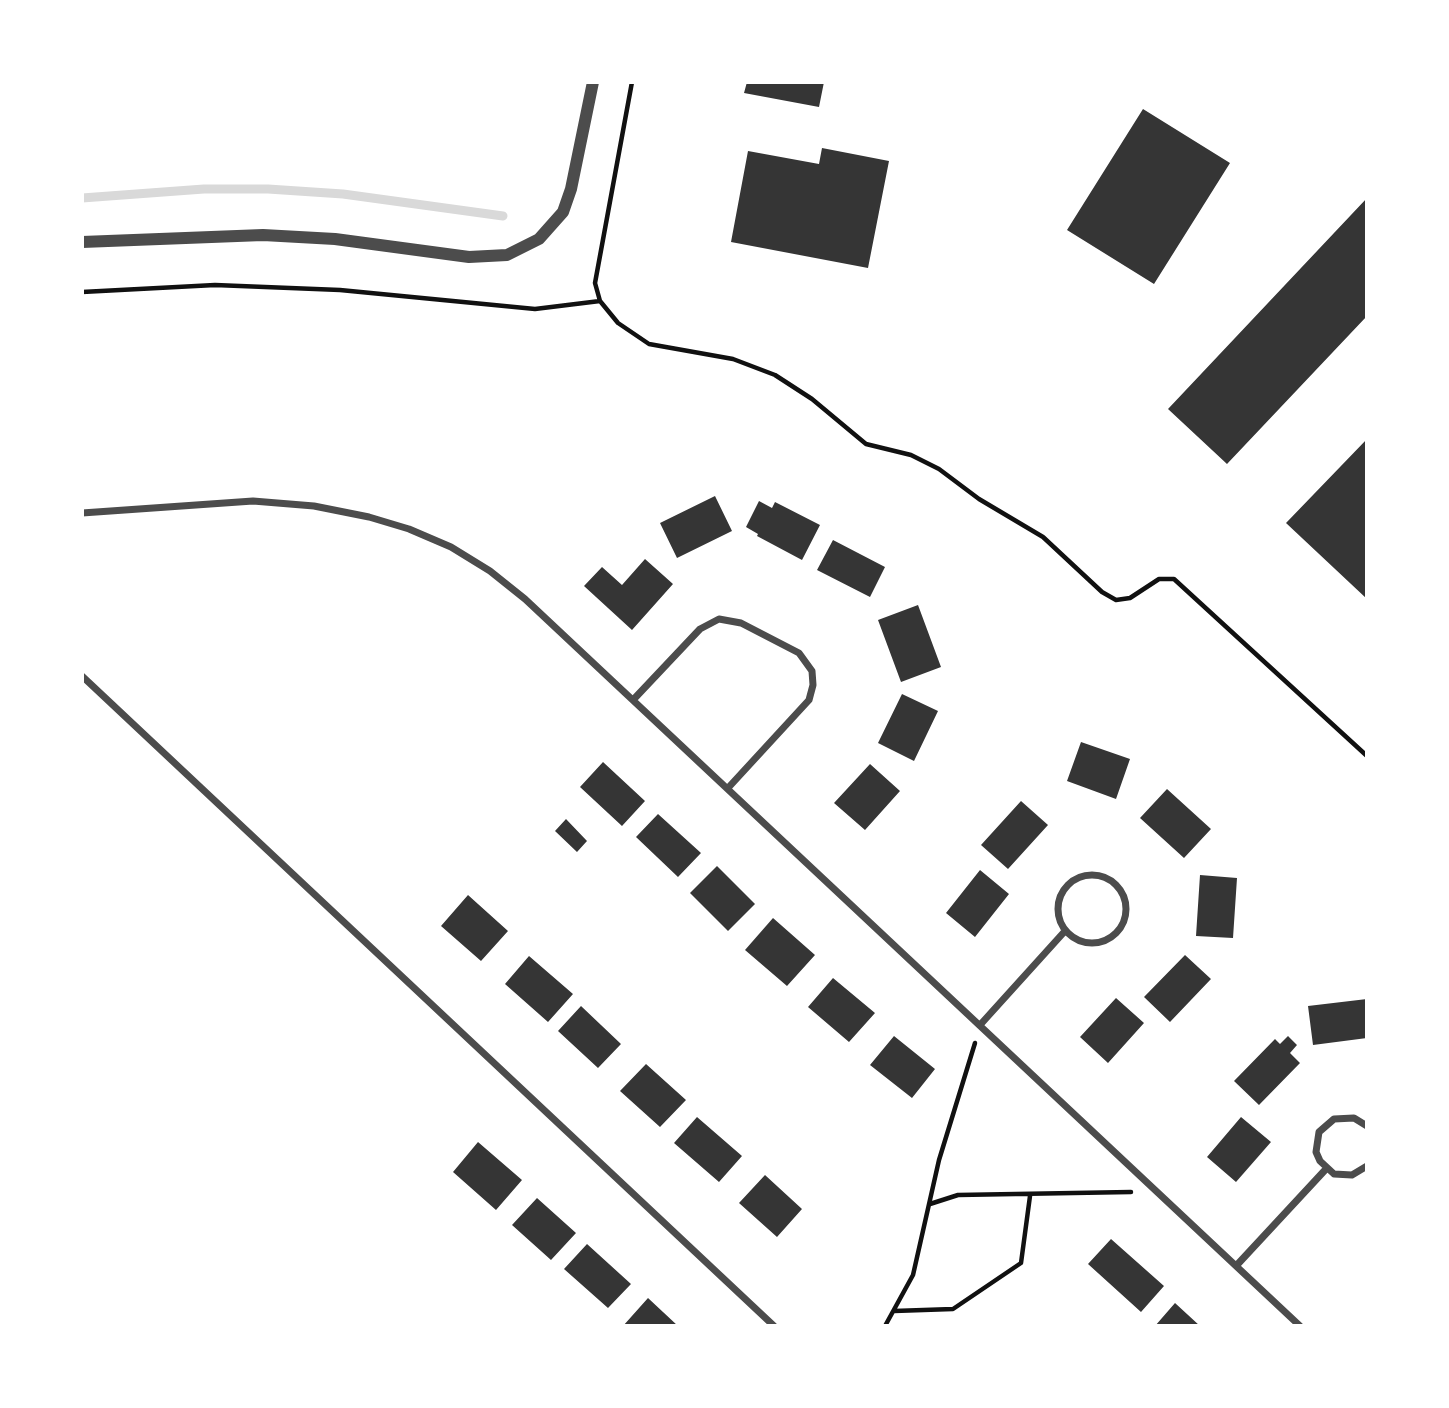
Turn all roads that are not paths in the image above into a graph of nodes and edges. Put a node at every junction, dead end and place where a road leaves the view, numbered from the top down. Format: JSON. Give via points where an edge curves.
{"nodes":[{"id":1,"x":593,"y":82,"type":"edge"},
{"id":2,"x":82,"y":242,"type":"edge"},
{"id":3,"x":82,"y":513,"type":"edge"},
{"id":4,"x":82,"y":676,"type":"edge"},
{"id":5,"x":633,"y":700,"type":"junction"},
{"id":6,"x":728,"y":788,"type":"junction"},
{"id":7,"x":1065,"y":932,"type":"junction"},
{"id":8,"x":980,"y":1025,"type":"junction"},
{"id":9,"x":1367,"y":1126,"type":"edge"},
{"id":10,"x":1367,"y":1166,"type":"edge"},
{"id":11,"x":1326,"y":1169,"type":"junction"},
{"id":12,"x":1236,"y":1266,"type":"junction"},
{"id":13,"x":774,"y":1326,"type":"edge"},
{"id":14,"x":1300,"y":1326,"type":"edge"}],
"edges":[{"from":1,"to":2,"type":"street","via":[[568,200],[556,222],[529,246],[506,255],[483,258],[335,239],[263,235]]},
{"from":3,"to":5,"type":"street","via":[[283,502],[345,511],[409,529],[490,571]]},
{"from":4,"to":13,"type":"street"},
{"from":5,"to":6,"type":"street"},
{"from":5,"to":6,"type":"street","via":[[712,621],[733,620],[799,653],[812,671],[808,699]]},
{"from":6,"to":8,"type":"street"},
{"from":7,"to":7,"type":"street","via":[[1085,943],[1116,934],[1126,914],[1116,884],[1095,874],[1083,875],[1064,888],[1057,909]]},
{"from":7,"to":8,"type":"street"},
{"from":8,"to":12,"type":"street"},
{"from":9,"to":11,"type":"street","via":[[1344,1117],[1325,1124],[1316,1152]]},
{"from":10,"to":11,"type":"street","via":[[1343,1176]]},
{"from":11,"to":12,"type":"street"},
{"from":12,"to":14,"type":"street"}]}
